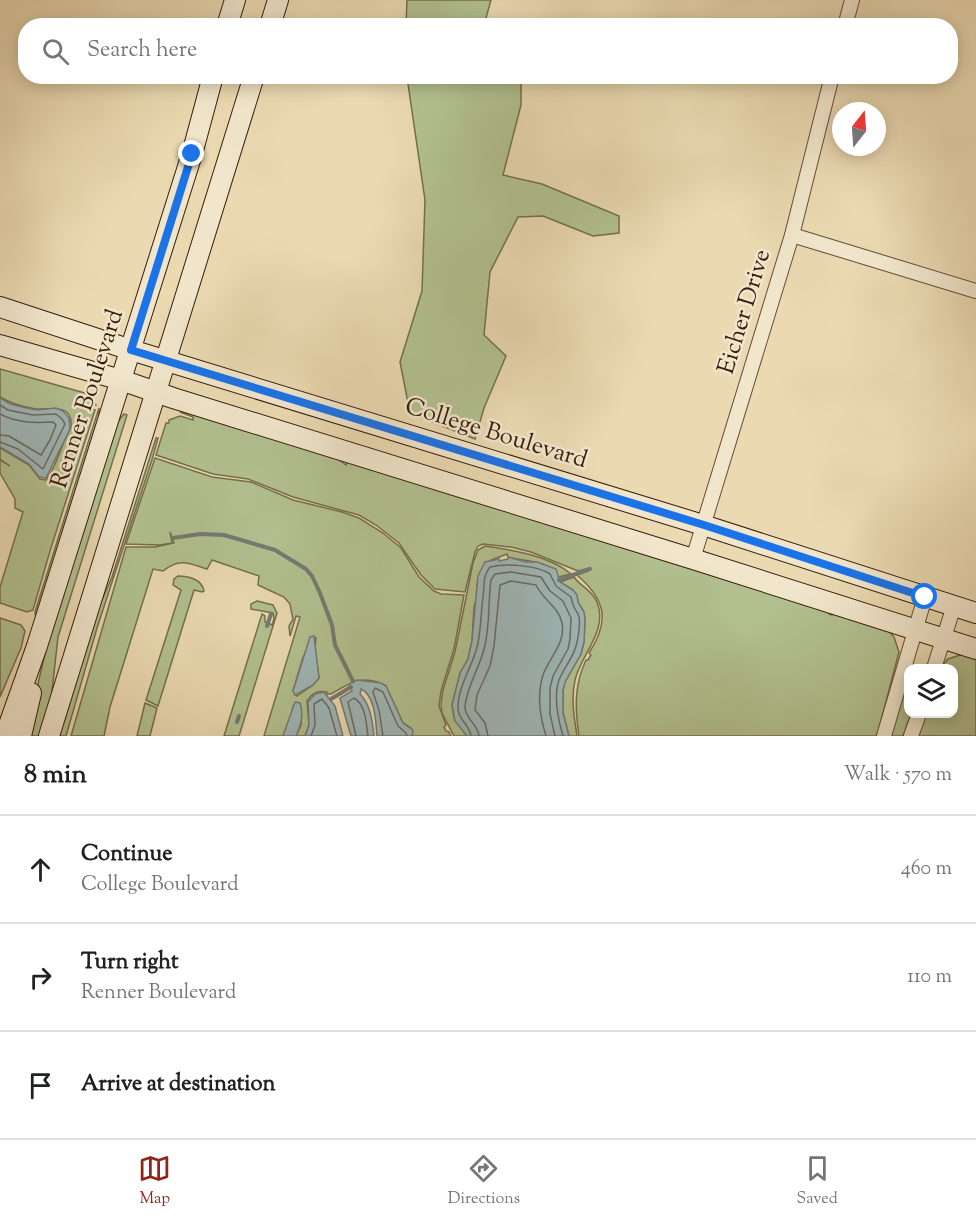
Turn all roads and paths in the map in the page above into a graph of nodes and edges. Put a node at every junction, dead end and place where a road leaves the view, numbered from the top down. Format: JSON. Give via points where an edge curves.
{"nodes":[{"id":1,"x":235,"y":0,"type":"edge"},
{"id":2,"x":278,"y":0,"type":"edge"},
{"id":3,"x":852,"y":0,"type":"edge"},
{"id":4,"x":229,"y":18,"type":"edge"},
{"id":5,"x":272,"y":18,"type":"edge"},
{"id":6,"x":847,"y":18,"type":"edge"},
{"id":7,"x":211,"y":84,"type":"edge"},
{"id":8,"x":251,"y":84,"type":"edge"},
{"id":9,"x":830,"y":84,"type":"edge"},
{"id":10,"x":792,"y":235,"type":"junction"},
{"id":11,"x":976,"y":291,"type":"edge"},
{"id":12,"x":0,"y":307,"type":"edge"},
{"id":13,"x":0,"y":345,"type":"edge"},
{"id":14,"x":131,"y":350,"type":"junction"},
{"id":15,"x":165,"y":360,"type":"junction"},
{"id":16,"x":121,"y":380,"type":"junction"},
{"id":17,"x":155,"y":392,"type":"junction"},
{"id":18,"x":704,"y":525,"type":"junction"},
{"id":19,"x":693,"y":559,"type":"junction"},
{"id":20,"x":925,"y":597,"type":"junction"},
{"id":21,"x":954,"y":606,"type":"junction"},
{"id":22,"x":976,"y":613,"type":"edge"},
{"id":23,"x":915,"y":630,"type":"junction"},
{"id":24,"x":944,"y":639,"type":"junction"},
{"id":25,"x":36,"y":646,"type":"junction"},
{"id":26,"x":976,"y":649,"type":"edge"},
{"id":27,"x":936,"y":664,"type":"edge"},
{"id":28,"x":918,"y":718,"type":"edge"},
{"id":29,"x":5,"y":736,"type":"edge"},
{"id":30,"x":21,"y":736,"type":"edge"},
{"id":31,"x":49,"y":736,"type":"edge"},
{"id":32,"x":884,"y":736,"type":"edge"},
{"id":33,"x":911,"y":736,"type":"edge"}],
"edges":[{"from":1,"to":4,"type":"main road"},
{"from":2,"to":5,"type":"main road"},
{"from":3,"to":6,"type":"street"},
{"from":7,"to":14,"type":"main road","name":"Renner Boulevard"},
{"from":8,"to":15,"type":"main road"},
{"from":9,"to":10,"type":"street","name":"Eicher Drive"},
{"from":10,"to":11,"type":"street"},
{"from":10,"to":18,"type":"street","name":"Eicher Drive"},
{"from":12,"to":14,"type":"main road","name":"College Boulevard"},
{"from":13,"to":16,"type":"main road"},
{"from":14,"to":15,"type":"main road","name":"College Boulevard"},
{"from":14,"to":16,"type":"main road","name":"Renner Boulevard"},
{"from":15,"to":17,"type":"main road"},
{"from":15,"to":18,"type":"main road","name":"College Boulevard"},
{"from":16,"to":17,"type":"main road"},
{"from":16,"to":25,"type":"main road","name":"Renner Boulevard"},
{"from":17,"to":19,"type":"main road"},
{"from":17,"to":31,"type":"main road"},
{"from":18,"to":19,"type":"street","name":"Eicher Drive"},
{"from":18,"to":20,"type":"main road","name":"College Boulevard"},
{"from":19,"to":23,"type":"main road"},
{"from":20,"to":21,"type":"main road","name":"College Boulevard"},
{"from":20,"to":23,"type":"street"},
{"from":21,"to":22,"type":"main road","name":"College Boulevard"},
{"from":21,"to":24,"type":"street"},
{"from":23,"to":24,"type":"main road"},
{"from":23,"to":32,"type":"street"},
{"from":24,"to":26,"type":"main road"},
{"from":24,"to":27,"type":"street"},
{"from":25,"to":29,"type":"main road","name":"Renner Boulevard"},
{"from":25,"to":30,"type":"main road","via":[[33,687]]},
{"from":28,"to":33,"type":"street"}]}
